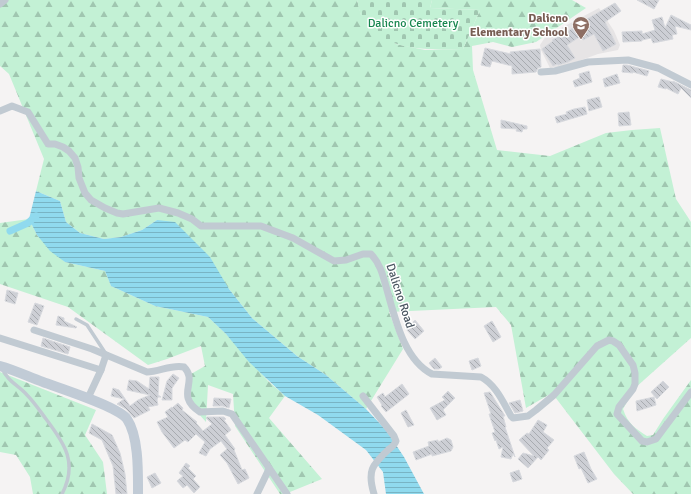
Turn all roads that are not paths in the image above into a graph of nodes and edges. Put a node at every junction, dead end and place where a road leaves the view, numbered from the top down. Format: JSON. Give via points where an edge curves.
{"nodes":[{"id":1,"x":5,"y":0,"type":"edge"},
{"id":2,"x":0,"y":4,"type":"edge"},
{"id":3,"x":541,"y":72,"type":"dead end"},
{"id":4,"x":691,"y":85,"type":"edge"},
{"id":5,"x":0,"y":111,"type":"edge"},
{"id":6,"x":76,"y":319,"type":"dead end"},
{"id":7,"x":34,"y":330,"type":"dead end"},
{"id":8,"x":0,"y":338,"type":"edge"},
{"id":9,"x":106,"y":355,"type":"junction"},
{"id":10,"x":0,"y":366,"type":"edge"},
{"id":11,"x":101,"y":370,"type":"junction"},
{"id":12,"x":691,"y":392,"type":"edge"},
{"id":13,"x":363,"y":396,"type":"dead end"},
{"id":14,"x":88,"y":398,"type":"junction"},
{"id":15,"x":270,"y":469,"type":"junction"},
{"id":16,"x":62,"y":494,"type":"edge"},
{"id":17,"x":138,"y":494,"type":"edge"},
{"id":18,"x":257,"y":494,"type":"edge"},
{"id":19,"x":287,"y":494,"type":"edge"},
{"id":20,"x":374,"y":494,"type":"edge"}],
"edges":[{"from":1,"to":2,"type":"street"},
{"from":3,"to":4,"type":"street","via":[[588,62],[628,60],[658,68]]},
{"from":5,"to":12,"type":"street","name":"Dalicno Road","via":[[12,106],[28,112],[48,144],[63,147],[75,158],[85,193],[105,208],[123,214],[159,208],[178,213],[201,226],[261,226],[293,238],[334,261],[371,254],[382,273],[396,325],[416,362],[432,374],[480,377],[486,380],[513,418],[528,416],[536,410],[554,395],[597,346],[609,340],[619,345],[633,364],[635,373],[633,389],[619,407],[617,414],[642,441],[656,439]]},
{"from":6,"to":9,"type":"lane","via":[[87,325]]},
{"from":7,"to":9,"type":"street"},
{"from":8,"to":11,"type":"street"},
{"from":9,"to":11,"type":"street"},
{"from":9,"to":15,"type":"street","via":[[146,372],[176,366],[184,367],[190,379],[186,394],[190,404],[200,412],[223,411],[232,414]]},
{"from":10,"to":14,"type":"main road"},
{"from":10,"to":16,"type":"lane","via":[[6,377],[27,394],[61,438],[70,470]]},
{"from":11,"to":14,"type":"street"},
{"from":13,"to":20,"type":"street","via":[[396,441],[371,469]]},
{"from":14,"to":17,"type":"main road","via":[[117,412],[127,420],[136,446]]},
{"from":15,"to":18,"type":"street"},
{"from":15,"to":19,"type":"street"}]}
